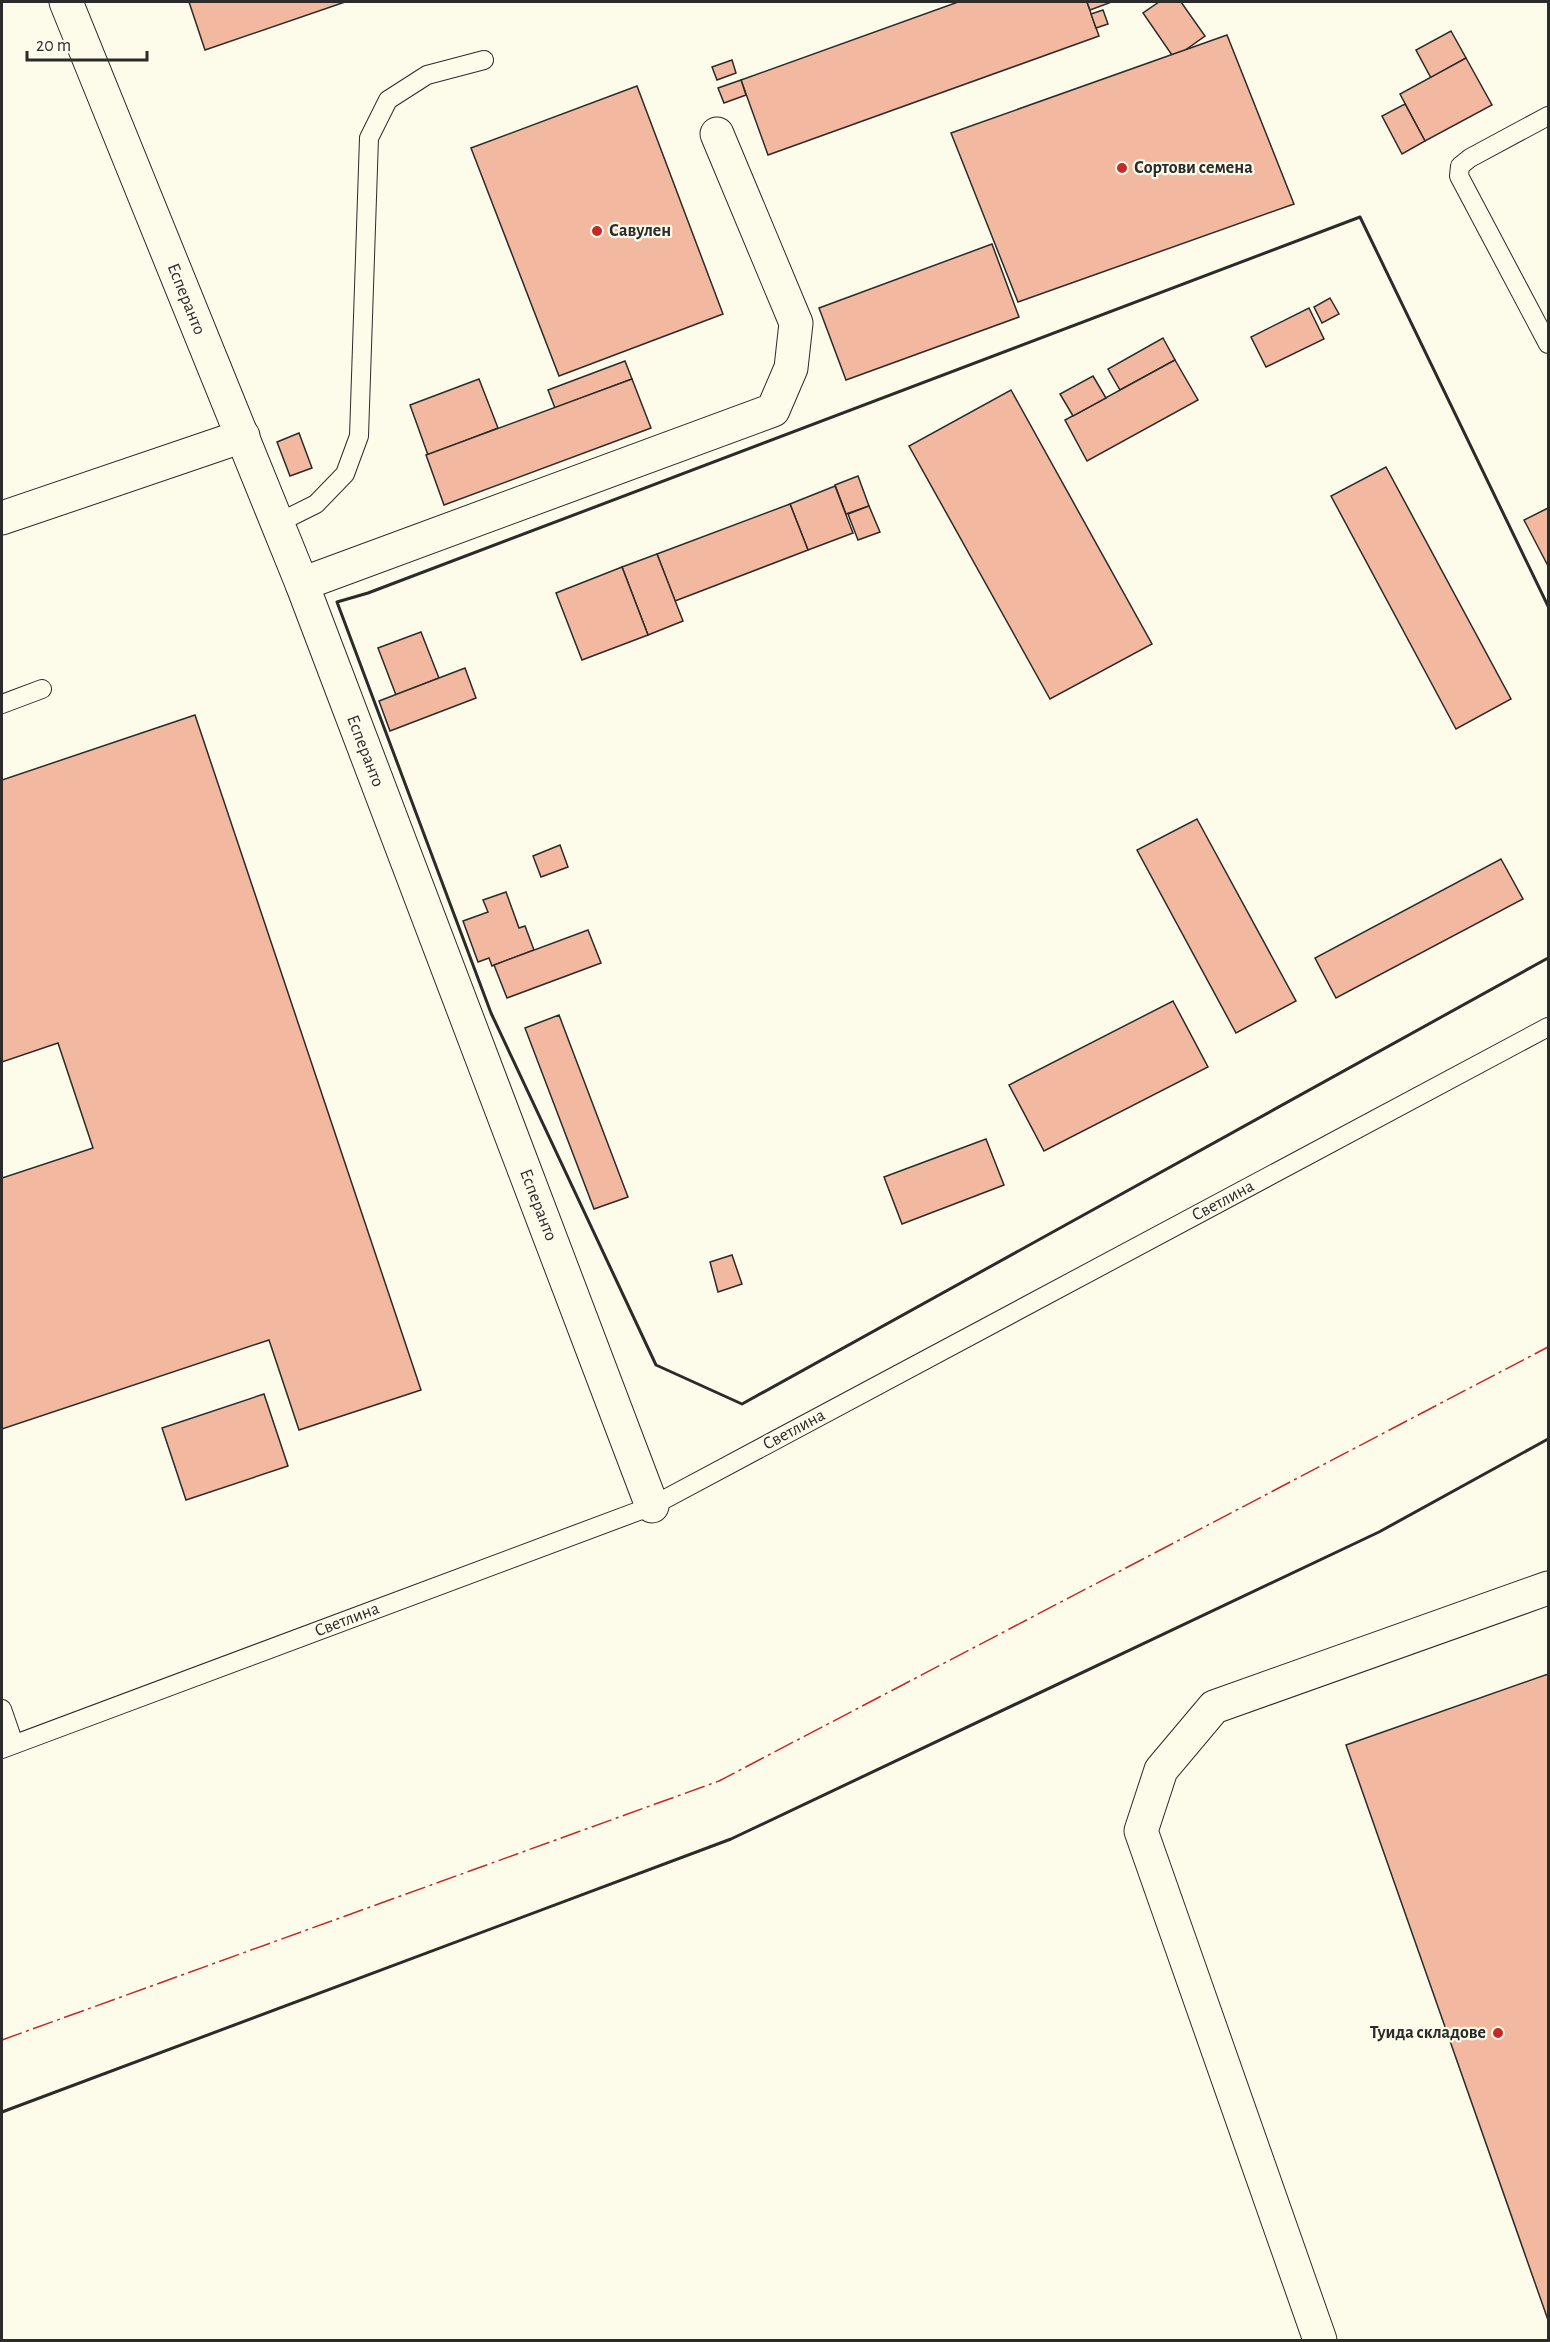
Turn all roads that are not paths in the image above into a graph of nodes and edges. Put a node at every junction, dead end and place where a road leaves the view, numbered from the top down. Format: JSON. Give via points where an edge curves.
{"nodes":[{"id":1,"x":66,"y":2,"type":"edge"},
{"id":2,"x":484,"y":60,"type":"dead end"},
{"id":3,"x":1548,"y":116,"type":"edge"},
{"id":4,"x":717,"y":134,"type":"dead end"},
{"id":5,"x":1548,"y":345,"type":"edge"},
{"id":6,"x":243,"y":436,"type":"junction"},
{"id":7,"x":2,"y":518,"type":"edge"},
{"id":8,"x":278,"y":523,"type":"junction"},
{"id":9,"x":302,"y":584,"type":"junction"},
{"id":10,"x":42,"y":688,"type":"dead end"},
{"id":11,"x":2,"y":704,"type":"edge"},
{"id":12,"x":1548,"y":1027,"type":"edge"},
{"id":13,"x":652,"y":1506,"type":"junction"},
{"id":14,"x":1548,"y":1588,"type":"edge"},
{"id":15,"x":2,"y":1709,"type":"edge"},
{"id":16,"x":8,"y":1747,"type":"edge"},
{"id":17,"x":1320,"y":2340,"type":"edge"}],
"edges":[{"from":1,"to":6,"type":"street","name":"Есперанто"},
{"from":2,"to":8,"type":"lane","via":[[427,75],[388,100],[369,138],[359,436],[345,474],[316,504]]},
{"from":3,"to":5,"type":"lane","via":[[1470,158],[1460,166],[1459,176]]},
{"from":4,"to":9,"type":"street","via":[[796,322],[791,368],[773,410]]},
{"from":6,"to":7,"type":"street"},
{"from":6,"to":8,"type":"street","name":"Есперанто"},
{"from":8,"to":9,"type":"street","name":"Есперанто"},
{"from":9,"to":13,"type":"street","name":"Есперанто"},
{"from":10,"to":11,"type":"lane"},
{"from":12,"to":13,"type":"lane","name":"Светлина"},
{"from":13,"to":16,"type":"lane","name":"Светлина"},
{"from":14,"to":17,"type":"street","via":[[1214,1707],[1161,1770],[1141,1831]]},
{"from":15,"to":16,"type":"lane"}]}
